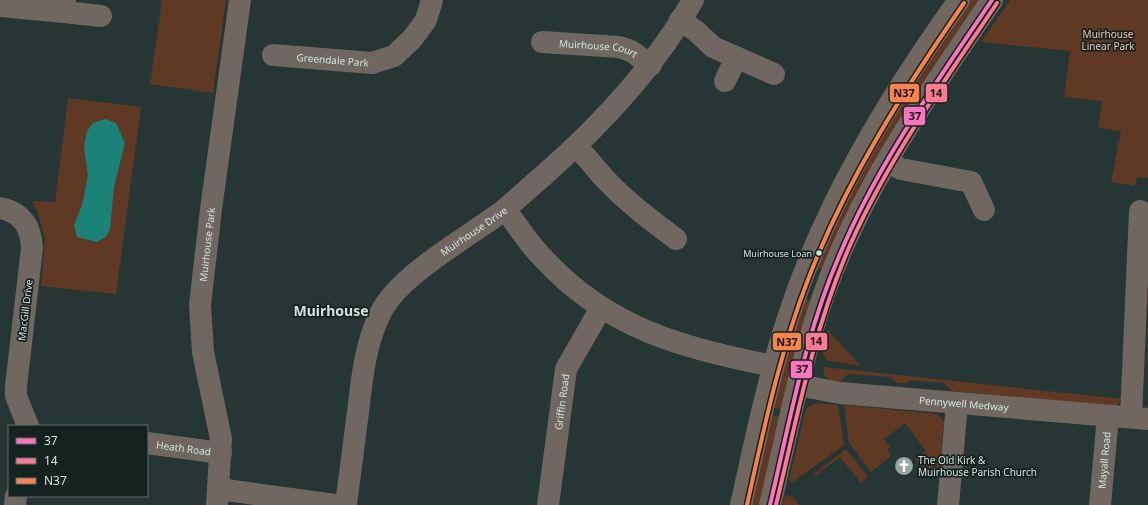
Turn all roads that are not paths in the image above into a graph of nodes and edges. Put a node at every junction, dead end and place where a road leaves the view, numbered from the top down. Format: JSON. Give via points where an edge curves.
{"nodes":[{"id":1,"x":240,"y":0,"type":"edge"},
{"id":2,"x":432,"y":0,"type":"edge"},
{"id":3,"x":693,"y":0,"type":"edge"},
{"id":4,"x":959,"y":0,"type":"edge"},
{"id":5,"x":992,"y":0,"type":"edge"},
{"id":6,"x":0,"y":6,"type":"edge"},
{"id":7,"x":65,"y":6,"type":"edge"},
{"id":8,"x":101,"y":16,"type":"dead end"},
{"id":9,"x":680,"y":20,"type":"junction"},
{"id":10,"x":542,"y":42,"type":"dead end"},
{"id":11,"x":274,"y":55,"type":"dead end"},
{"id":12,"x":736,"y":58,"type":"junction"},
{"id":13,"x":651,"y":65,"type":"junction"},
{"id":14,"x":774,"y":74,"type":"dead end"},
{"id":15,"x":726,"y":81,"type":"dead end"},
{"id":16,"x":576,"y":147,"type":"junction"},
{"id":17,"x":887,"y":161,"type":"junction"},
{"id":18,"x":0,"y":208,"type":"edge"},
{"id":19,"x":505,"y":209,"type":"junction"},
{"id":20,"x":984,"y":210,"type":"dead end"},
{"id":21,"x":1140,"y":211,"type":"dead end"},
{"id":22,"x":676,"y":239,"type":"dead end"},
{"id":23,"x":799,"y":285,"type":"junction"},
{"id":24,"x":824,"y":293,"type":"junction"},
{"id":25,"x":601,"y":308,"type":"junction"},
{"id":26,"x":773,"y":366,"type":"junction"},
{"id":27,"x":798,"y":385,"type":"junction"},
{"id":28,"x":957,"y":404,"type":"junction"},
{"id":29,"x":1108,"y":416,"type":"junction"},
{"id":30,"x":1139,"y":418,"type":"edge"},
{"id":31,"x":28,"y":425,"type":"edge"},
{"id":32,"x":148,"y":443,"type":"edge"},
{"id":33,"x":221,"y":453,"type":"junction"},
{"id":34,"x":218,"y":497,"type":"edge"},
{"id":35,"x":335,"y":505,"type":"edge"},
{"id":36,"x":346,"y":505,"type":"edge"},
{"id":37,"x":548,"y":505,"type":"edge"},
{"id":38,"x":741,"y":505,"type":"edge"},
{"id":39,"x":770,"y":505,"type":"edge"},
{"id":40,"x":948,"y":505,"type":"edge"},
{"id":41,"x":1100,"y":505,"type":"edge"}],
"edges":[{"from":1,"to":33,"type":"street","name":"Muirhouse Park","via":[[200,304],[203,352],[219,425]]},
{"from":2,"to":11,"type":"street","name":"Greendale Park","via":[[426,20],[412,39],[394,56],[372,63]]},
{"from":3,"to":9,"type":"street","name":"Muirhouse Drive"},
{"from":4,"to":23,"type":"street","via":[[891,100],[860,154],[837,198]]},
{"from":5,"to":17,"type":"street","via":[[915,113]]},
{"from":6,"to":7,"type":"street"},
{"from":7,"to":8,"type":"street"},
{"from":9,"to":12,"type":"street","via":[[713,47]]},
{"from":9,"to":13,"type":"street","name":"Muirhouse Drive"},
{"from":10,"to":13,"type":"street","name":"Muirhouse Court","via":[[619,47],[631,51]]},
{"from":12,"to":14,"type":"street"},
{"from":12,"to":15,"type":"street"},
{"from":13,"to":16,"type":"street","name":"Muirhouse Drive"},
{"from":16,"to":19,"type":"street","name":"Muirhouse Drive"},
{"from":16,"to":22,"type":"street","via":[[635,208]]},
{"from":17,"to":20,"type":"street","via":[[901,169],[972,175]]},
{"from":17,"to":24,"type":"street","via":[[851,229]]},
{"from":18,"to":31,"type":"street","name":"MacGill Drive","via":[[19,215],[31,235],[32,248],[16,386],[16,396]]},
{"from":19,"to":25,"type":"street","via":[[540,256],[569,285]]},
{"from":19,"to":36,"type":"street","name":"Muirhouse Drive","via":[[410,277],[391,296],[382,311],[372,332],[365,361]]},
{"from":21,"to":30,"type":"street","name":"Pennywell Medway"},
{"from":23,"to":24,"type":"street"},
{"from":23,"to":26,"type":"street"},
{"from":24,"to":27,"type":"street"},
{"from":25,"to":26,"type":"street","via":[[659,337]]},
{"from":25,"to":37,"type":"street","name":"Griffin Road","via":[[566,369]]},
{"from":26,"to":38,"type":"street"},
{"from":27,"to":28,"type":"street","name":"Pennywell Medway","via":[[840,393]]},
{"from":27,"to":39,"type":"street"},
{"from":28,"to":29,"type":"street","name":"Pennywell Medway"},
{"from":28,"to":40,"type":"street"},
{"from":29,"to":30,"type":"street","name":"Pennywell Medway"},
{"from":29,"to":41,"type":"street","name":"Mayall Road"},
{"from":32,"to":33,"type":"street","name":"Heath Road"},
{"from":33,"to":34,"type":"street","name":"Muirhouse Park"},
{"from":34,"to":35,"type":"street"}]}
